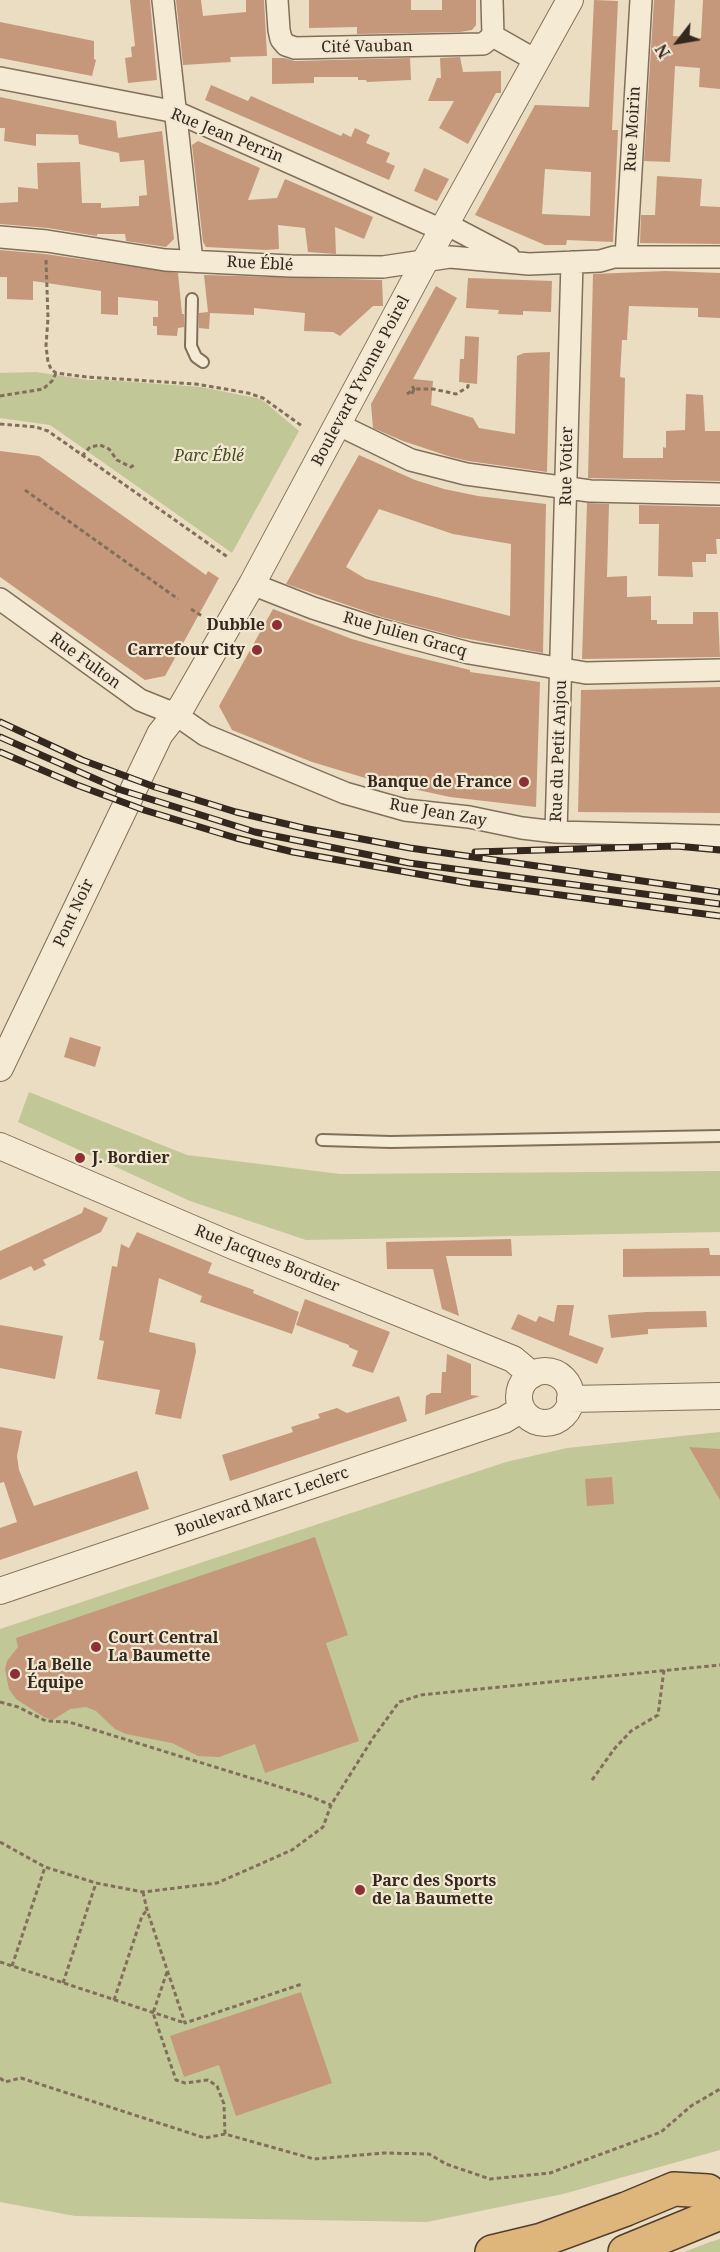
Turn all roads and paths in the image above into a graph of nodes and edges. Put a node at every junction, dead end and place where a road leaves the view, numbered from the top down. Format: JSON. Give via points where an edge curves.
{"nodes":[{"id":1,"x":163,"y":0,"type":"edge"},
{"id":2,"x":277,"y":0,"type":"edge"},
{"id":3,"x":492,"y":0,"type":"edge"},
{"id":4,"x":570,"y":0,"type":"edge"},
{"id":5,"x":641,"y":0,"type":"edge"},
{"id":6,"x":493,"y":36,"type":"junction"},
{"id":7,"x":537,"y":61,"type":"junction"},
{"id":8,"x":0,"y":78,"type":"edge"},
{"id":9,"x":176,"y":112,"type":"junction"},
{"id":10,"x":444,"y":226,"type":"junction"},
{"id":11,"x":0,"y":237,"type":"edge"},
{"id":12,"x":46,"y":256,"type":"dead end"},
{"id":13,"x":626,"y":257,"type":"junction"},
{"id":14,"x":720,"y":257,"type":"edge"},
{"id":15,"x":425,"y":261,"type":"junction"},
{"id":16,"x":572,"y":262,"type":"junction"},
{"id":17,"x":520,"y":263,"type":"junction"},
{"id":18,"x":193,"y":265,"type":"junction"},
{"id":19,"x":192,"y":299,"type":"dead end"},
{"id":20,"x":203,"y":362,"type":"dead end"},
{"id":21,"x":56,"y":373,"type":"junction"},
{"id":22,"x":468,"y":383,"type":"dead end"},
{"id":23,"x":411,"y":384,"type":"dead end"},
{"id":24,"x":413,"y":392,"type":"junction"},
{"id":25,"x":407,"y":394,"type":"dead end"},
{"id":26,"x":0,"y":396,"type":"edge"},
{"id":27,"x":0,"y":424,"type":"edge"},
{"id":28,"x":337,"y":424,"type":"junction"},
{"id":29,"x":302,"y":426,"type":"dead end"},
{"id":30,"x":82,"y":456,"type":"junction"},
{"id":31,"x":134,"y":465,"type":"dead end"},
{"id":32,"x":567,"y":488,"type":"junction"},
{"id":33,"x":24,"y":490,"type":"dead end"},
{"id":34,"x":720,"y":494,"type":"edge"},
{"id":35,"x":229,"y":558,"type":"dead end"},
{"id":36,"x":252,"y":584,"type":"junction"},
{"id":37,"x":0,"y":599,"type":"edge"},
{"id":38,"x":178,"y":599,"type":"dead end"},
{"id":39,"x":191,"y":609,"type":"dead end"},
{"id":40,"x":202,"y":616,"type":"dead end"},
{"id":41,"x":562,"y":669,"type":"junction"},
{"id":42,"x":720,"y":670,"type":"edge"},
{"id":43,"x":175,"y":714,"type":"junction"},
{"id":44,"x":148,"y":759,"type":"joint"},
{"id":45,"x":556,"y":832,"type":"junction"},
{"id":46,"x":720,"y":836,"type":"edge"},
{"id":47,"x":0,"y":1068,"type":"edge"},
{"id":48,"x":720,"y":1136,"type":"edge"},
{"id":49,"x":322,"y":1140,"type":"dead end"},
{"id":50,"x":0,"y":1146,"type":"edge"},
{"id":51,"x":532,"y":1375,"type":"junction"},
{"id":52,"x":720,"y":1396,"type":"edge"},
{"id":53,"x":570,"y":1399,"type":"junction"},
{"id":54,"x":522,"y":1409,"type":"junction"},
{"id":55,"x":0,"y":1591,"type":"edge"},
{"id":56,"x":720,"y":1665,"type":"edge"},
{"id":57,"x":664,"y":1670,"type":"junction"},
{"id":58,"x":0,"y":1702,"type":"edge"},
{"id":59,"x":592,"y":1780,"type":"dead end"},
{"id":60,"x":331,"y":1805,"type":"junction"},
{"id":61,"x":0,"y":1842,"type":"edge"},
{"id":62,"x":45,"y":1867,"type":"junction"},
{"id":63,"x":96,"y":1883,"type":"junction"},
{"id":64,"x":144,"y":1892,"type":"junction"},
{"id":65,"x":147,"y":1910,"type":"junction"},
{"id":66,"x":0,"y":1962,"type":"edge"},
{"id":67,"x":12,"y":1966,"type":"junction"},
{"id":68,"x":168,"y":1971,"type":"junction"},
{"id":69,"x":63,"y":1983,"type":"junction"},
{"id":70,"x":302,"y":1984,"type":"dead end"},
{"id":71,"x":114,"y":2000,"type":"junction"},
{"id":72,"x":153,"y":2013,"type":"junction"},
{"id":73,"x":185,"y":2023,"type":"junction"},
{"id":74,"x":0,"y":2078,"type":"edge"},
{"id":75,"x":720,"y":2089,"type":"edge"},
{"id":76,"x":225,"y":2134,"type":"junction"},
{"id":77,"x":716,"y":2197,"type":"edge"},
{"id":78,"x":492,"y":2252,"type":"edge"},
{"id":79,"x":569,"y":2252,"type":"edge"},
{"id":80,"x":625,"y":2252,"type":"edge"}],
"edges":[{"from":1,"to":9,"type":"street"},
{"from":2,"to":6,"type":"street","name":"Cité Vauban","via":[[281,39],[295,48],[474,45]]},
{"from":3,"to":6,"type":"street"},
{"from":4,"to":7,"type":"street","name":"Boulevard Yvonne Poirel"},
{"from":5,"to":13,"type":"street","name":"Rue Moirin"},
{"from":6,"to":7,"type":"street"},
{"from":7,"to":10,"type":"street","name":"Boulevard Yvonne Poirel"},
{"from":8,"to":9,"type":"street","name":"Rue Jean Perrin"},
{"from":9,"to":10,"type":"street","name":"Rue Jean Perrin"},
{"from":9,"to":18,"type":"street"},
{"from":10,"to":15,"type":"street","name":"Boulevard Yvonne Poirel"},
{"from":10,"to":17,"type":"street","name":"Rue Éblé"},
{"from":11,"to":18,"type":"street","name":"Rue Éblé"},
{"from":12,"to":21,"type":"path","via":[[46,346],[48,362]]},
{"from":13,"to":14,"type":"street","name":"Rue Éblé"},
{"from":13,"to":16,"type":"street","name":"Rue Éblé"},
{"from":15,"to":17,"type":"street","name":"Rue Éblé","via":[[450,257]]},
{"from":15,"to":18,"type":"street","name":"Rue Éblé","via":[[383,267],[249,270]]},
{"from":15,"to":28,"type":"street","name":"Boulevard Yvonne Poirel"},
{"from":16,"to":17,"type":"street","name":"Rue Éblé"},
{"from":16,"to":32,"type":"street","name":"Rue Votier"},
{"from":19,"to":20,"type":"lane","via":[[190,346]]},
{"from":21,"to":26,"type":"path","via":[[43,389]]},
{"from":21,"to":29,"type":"path","via":[[230,389],[263,398]]},
{"from":22,"to":24,"type":"path","via":[[456,394],[433,389]]},
{"from":23,"to":24,"type":"path"},
{"from":24,"to":25,"type":"path"},
{"from":27,"to":30,"type":"path","via":[[48,431]]},
{"from":28,"to":32,"type":"street","via":[[411,460],[466,474]]},
{"from":28,"to":36,"type":"street","name":"Boulevard Yvonne Poirel"},
{"from":30,"to":31,"type":"path","via":[[90,447],[100,445],[117,460]]},
{"from":30,"to":35,"type":"path"},
{"from":32,"to":34,"type":"street"},
{"from":32,"to":41,"type":"street","name":"Rue Votier"},
{"from":33,"to":38,"type":"path"},
{"from":36,"to":41,"type":"street","name":"Rue Julien Gracq","via":[[389,632],[469,653]]},
{"from":36,"to":43,"type":"street","name":"Boulevard Yvonne Poirel"},
{"from":37,"to":43,"type":"street","name":"Rue Fulton","via":[[140,700]]},
{"from":39,"to":40,"type":"path"},
{"from":41,"to":42,"type":"street","name":"Rue Julien Gracq","via":[[586,673]]},
{"from":41,"to":45,"type":"street","name":"Rue du Petit Anjou"},
{"from":43,"to":44,"type":"street","name":"Boulevard Yvonne Poirel"},
{"from":43,"to":45,"type":"street","name":"Rue Jean Zay","via":[[205,735],[345,793],[405,810]]},
{"from":44,"to":47,"type":"street","name":"Pont Noir"},
{"from":45,"to":46,"type":"street","name":"Rue Jean Zay"},
{"from":48,"to":49,"type":"lane"},
{"from":50,"to":51,"type":"street","name":"Rue Jacques Bordier","via":[[513,1359]]},
{"from":51,"to":53,"type":"street","via":[[545,1371],[558,1375],[567,1385]]},
{"from":51,"to":54,"type":"street","via":[[520,1390]]},
{"from":52,"to":53,"type":"street"},
{"from":53,"to":54,"type":"street","via":[[562,1417],[548,1423],[533,1420]]},
{"from":54,"to":55,"type":"street","name":"Boulevard Marc Leclerc","via":[[504,1420]]},
{"from":56,"to":57,"type":"path"},
{"from":57,"to":59,"type":"path","via":[[658,1715],[631,1731]]},
{"from":57,"to":60,"type":"path","via":[[421,1695],[399,1702]]},
{"from":58,"to":60,"type":"path","via":[[46,1721],[69,1722]]},
{"from":60,"to":64,"type":"path","via":[[322,1827],[292,1850],[264,1864],[217,1883]]},
{"from":61,"to":62,"type":"path"},
{"from":62,"to":63,"type":"path"},
{"from":62,"to":67,"type":"path"},
{"from":63,"to":64,"type":"path"},
{"from":63,"to":69,"type":"path"},
{"from":64,"to":65,"type":"path"},
{"from":65,"to":68,"type":"path"},
{"from":65,"to":71,"type":"path"},
{"from":66,"to":67,"type":"path"},
{"from":67,"to":69,"type":"path"},
{"from":68,"to":72,"type":"path"},
{"from":68,"to":73,"type":"path"},
{"from":69,"to":71,"type":"path"},
{"from":70,"to":73,"type":"path"},
{"from":71,"to":72,"type":"path"},
{"from":72,"to":73,"type":"path"},
{"from":72,"to":76,"type":"path","via":[[176,2080],[208,2080],[218,2086],[224,2104]]},
{"from":74,"to":76,"type":"path","via":[[5,2082],[21,2078],[205,2138]]},
{"from":75,"to":76,"type":"path","via":[[691,2106],[660,2132],[550,2172],[490,2179],[429,2154],[314,2158]]},
{"from":77,"to":78,"type":"highway","via":[[674,2189],[542,2240]]},
{"from":77,"to":79,"type":"highway","via":[[652,2212]]},
{"from":77,"to":80,"type":"highway"}]}
